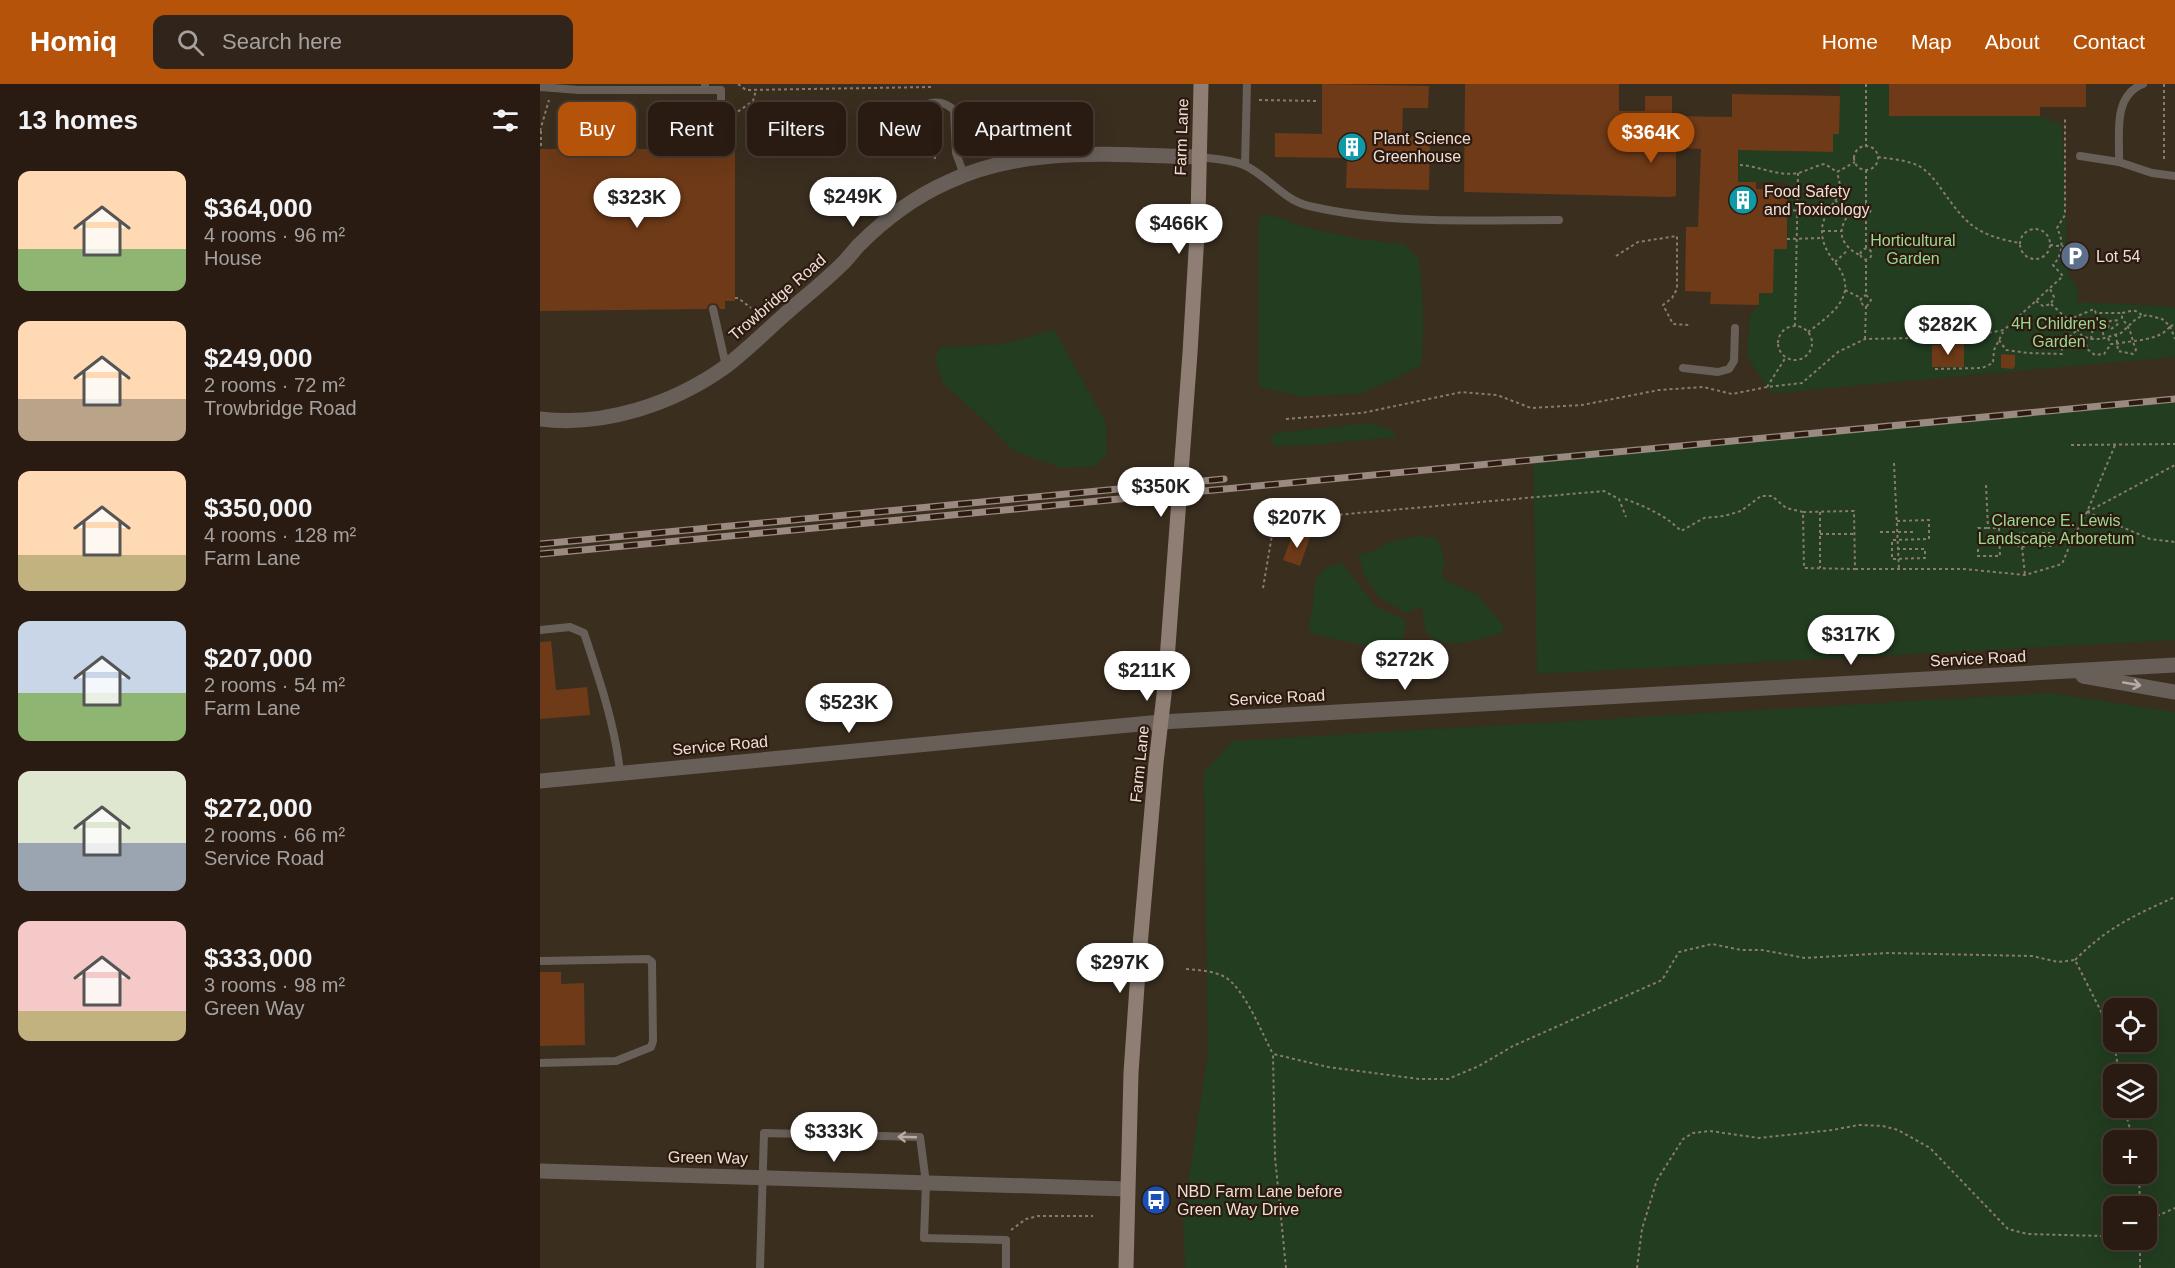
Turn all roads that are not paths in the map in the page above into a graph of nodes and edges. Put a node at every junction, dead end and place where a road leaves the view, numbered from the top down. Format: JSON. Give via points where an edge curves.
{"nodes":[{"id":1,"x":1201,"y":84,"type":"edge"},
{"id":2,"x":1247,"y":84,"type":"edge"},
{"id":3,"x":2143,"y":84,"type":"edge"},
{"id":4,"x":540,"y":87,"type":"edge"},
{"id":5,"x":705,"y":87,"type":"edge"},
{"id":6,"x":721,"y":87,"type":"edge"},
{"id":7,"x":942,"y":103,"type":"edge"},
{"id":8,"x":2080,"y":156,"type":"dead end"},
{"id":9,"x":1199,"y":158,"type":"junction"},
{"id":10,"x":2119,"y":162,"type":"junction"},
{"id":11,"x":1245,"y":165,"type":"junction"},
{"id":12,"x":964,"y":175,"type":"junction"},
{"id":13,"x":2175,"y":176,"type":"edge"},
{"id":14,"x":1559,"y":220,"type":"dead end"},
{"id":15,"x":713,"y":309,"type":"dead end"},
{"id":16,"x":1735,"y":328,"type":"dead end"},
{"id":17,"x":726,"y":366,"type":"junction"},
{"id":18,"x":1683,"y":368,"type":"dead end"},
{"id":19,"x":540,"y":418,"type":"edge"},
{"id":20,"x":540,"y":630,"type":"edge"},
{"id":21,"x":2175,"y":665,"type":"edge"},
{"id":22,"x":2053,"y":672,"type":"junction"},
{"id":23,"x":2175,"y":692,"type":"edge"},
{"id":24,"x":1161,"y":722,"type":"junction"},
{"id":25,"x":620,"y":772,"type":"junction"},
{"id":26,"x":540,"y":781,"type":"edge"},
{"id":27,"x":540,"y":961,"type":"edge"},
{"id":28,"x":540,"y":1063,"type":"edge"},
{"id":29,"x":540,"y":1171,"type":"edge"},
{"id":30,"x":761,"y":1176,"type":"junction"},
{"id":31,"x":926,"y":1183,"type":"junction"},
{"id":32,"x":1127,"y":1189,"type":"junction"},
{"id":33,"x":760,"y":1268,"type":"edge"},
{"id":34,"x":1006,"y":1268,"type":"edge"},
{"id":35,"x":1126,"y":1268,"type":"edge"}],
"edges":[{"from":1,"to":9,"type":"street","name":"Farm Lane"},
{"from":2,"to":11,"type":"lane"},
{"from":3,"to":10,"type":"lane","via":[[2123,102]]},
{"from":4,"to":5,"type":"lane"},
{"from":5,"to":6,"type":"lane"},
{"from":7,"to":12,"type":"lane","via":[[954,110],[956,153]]},
{"from":8,"to":10,"type":"lane"},
{"from":9,"to":11,"type":"lane"},
{"from":9,"to":12,"type":"street","name":"Trowbridge Road","via":[[1057,155],[1010,161]]},
{"from":9,"to":24,"type":"street","name":"Farm Lane","via":[[1191,353]]},
{"from":10,"to":13,"type":"lane"},
{"from":11,"to":14,"type":"lane","via":[[1282,193],[1306,205],[1366,215],[1456,221]]},
{"from":12,"to":17,"type":"street","name":"Trowbridge Road","via":[[915,199],[882,224]]},
{"from":15,"to":17,"type":"lane"},
{"from":16,"to":18,"type":"lane","via":[[1734,362],[1729,369],[1718,372]]},
{"from":17,"to":19,"type":"street","name":"Trowbridge Road","via":[[682,392],[636,409],[591,419]]},
{"from":20,"to":25,"type":"lane","via":[[570,627],[584,633],[618,751]]},
{"from":21,"to":22,"type":"street","name":"Service Road"},
{"from":22,"to":23,"type":"street","name":"Service Road","one_way":true},
{"from":22,"to":24,"type":"street","name":"Service Road"},
{"from":24,"to":25,"type":"street","name":"Service Road"},
{"from":24,"to":32,"type":"street","name":"Farm Lane","via":[[1139,957]]},
{"from":25,"to":26,"type":"street","name":"Service Road"},
{"from":27,"to":28,"type":"lane","via":[[648,959],[652,962],[653,1041],[651,1047],[616,1061]]},
{"from":29,"to":30,"type":"street","name":"Green Way"},
{"from":30,"to":31,"type":"street","name":"Green Way"},
{"from":31,"to":30,"type":"lane","one_way":true,"via":[[920,1137],[764,1133]]},
{"from":30,"to":33,"type":"lane"},
{"from":31,"to":32,"type":"street","name":"Green Way"},
{"from":31,"to":34,"type":"lane","via":[[924,1238],[1006,1240]]},
{"from":32,"to":35,"type":"street","name":"Farm Lane"}]}
